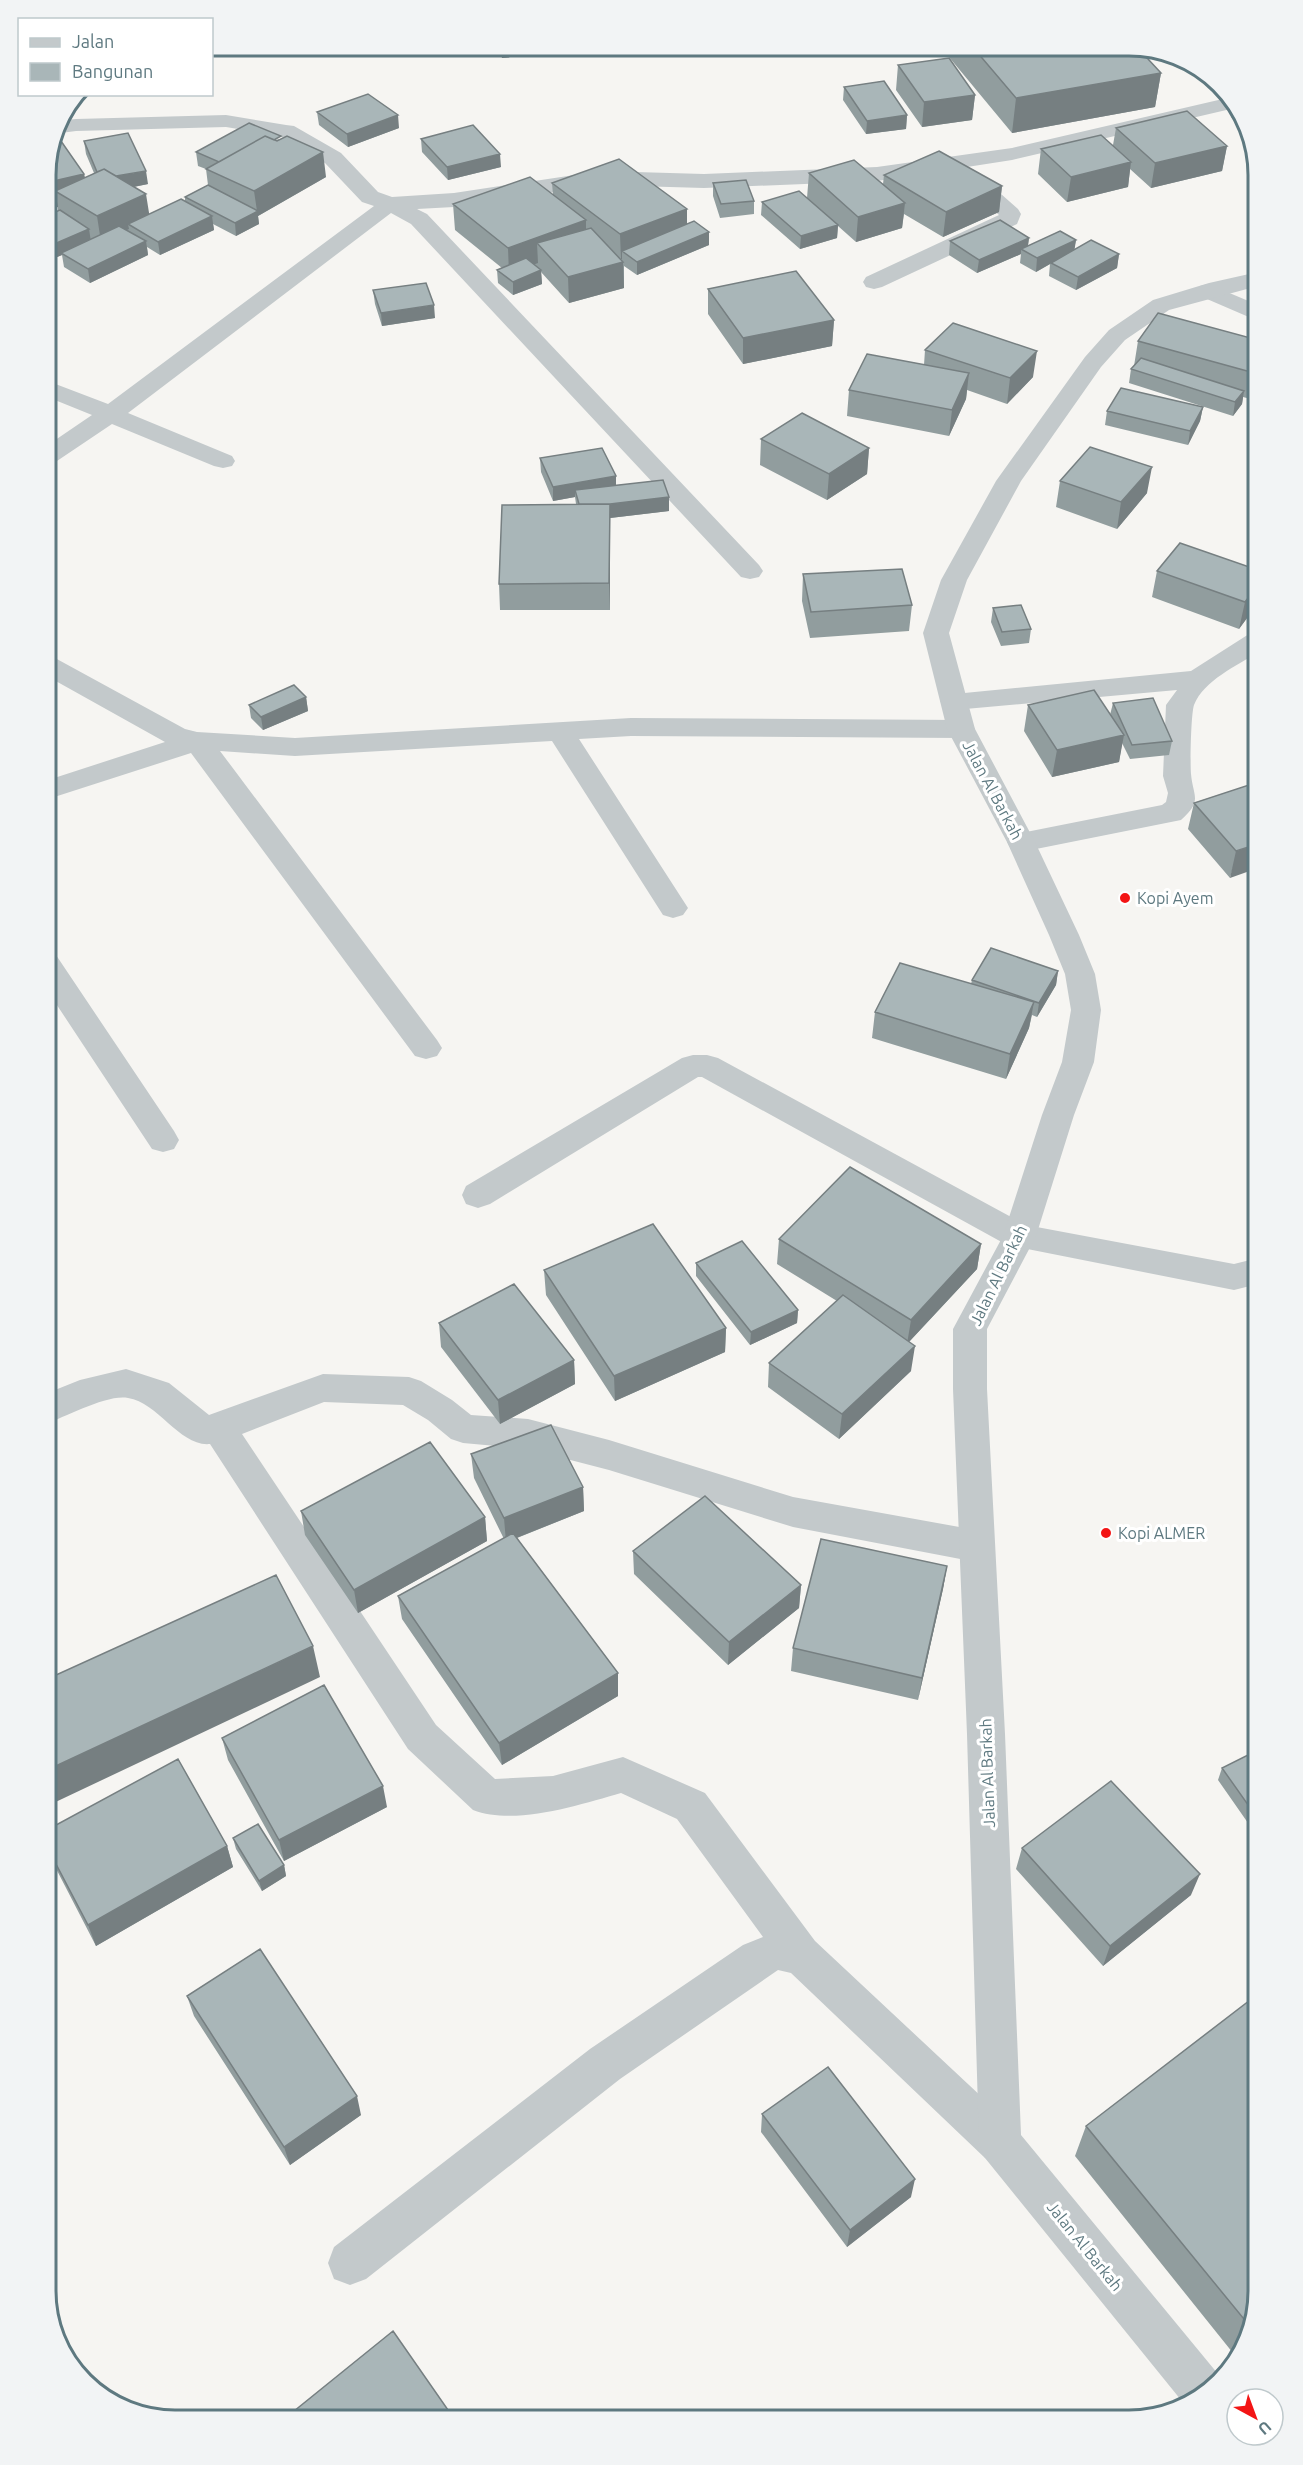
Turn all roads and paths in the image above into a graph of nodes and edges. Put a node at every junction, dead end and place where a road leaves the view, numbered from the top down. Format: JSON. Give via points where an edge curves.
{"nodes":[{"id":1,"x":1224,"y":104,"type":"edge"},
{"id":2,"x":70,"y":118,"type":"edge"},
{"id":3,"x":953,"y":163,"type":"junction"},
{"id":4,"x":390,"y":204,"type":"junction"},
{"id":5,"x":1248,"y":281,"type":"edge"},
{"id":6,"x":874,"y":282,"type":"dead end"},
{"id":7,"x":1208,"y":291,"type":"junction"},
{"id":8,"x":1248,"y":309,"type":"edge"},
{"id":9,"x":56,"y":392,"type":"edge"},
{"id":10,"x":109,"y":415,"type":"junction"},
{"id":11,"x":56,"y":451,"type":"edge"},
{"id":12,"x":223,"y":461,"type":"dead end"},
{"id":13,"x":750,"y":571,"type":"dead end"},
{"id":14,"x":1248,"y":646,"type":"edge"},
{"id":15,"x":56,"y":670,"type":"edge"},
{"id":16,"x":1198,"y":679,"type":"junction"},
{"id":17,"x":958,"y":715,"type":"junction"},
{"id":18,"x":560,"y":732,"type":"junction"},
{"id":19,"x":197,"y":741,"type":"junction"},
{"id":20,"x":56,"y":787,"type":"edge"},
{"id":21,"x":1021,"y":843,"type":"junction"},
{"id":22,"x":673,"y":908,"type":"dead end"},
{"id":23,"x":56,"y":980,"type":"edge"},
{"id":24,"x":426,"y":1048,"type":"dead end"},
{"id":25,"x":163,"y":1140,"type":"dead end"},
{"id":26,"x":478,"y":1195,"type":"dead end"},
{"id":27,"x":1019,"y":1236,"type":"junction"},
{"id":28,"x":1248,"y":1274,"type":"edge"},
{"id":29,"x":56,"y":1405,"type":"edge"},
{"id":30,"x":219,"y":1428,"type":"junction"},
{"id":31,"x":976,"y":1546,"type":"junction"},
{"id":32,"x":801,"y":1955,"type":"junction"},
{"id":33,"x":1000,"y":2143,"type":"junction"},
{"id":34,"x":350,"y":2263,"type":"dead end"},
{"id":35,"x":1199,"y":2386,"type":"edge"}],
"edges":[{"from":1,"to":3,"type":"street"},
{"from":2,"to":4,"type":"street","via":[[226,121],[286,131],[333,158],[370,197]]},
{"from":3,"to":4,"type":"street","via":[[877,174],[790,179],[601,178],[454,200]]},
{"from":3,"to":6,"type":"street","via":[[1010,214],[1009,219]]},
{"from":4,"to":10,"type":"street"},
{"from":4,"to":13,"type":"street","via":[[419,219]]},
{"from":5,"to":7,"type":"street","name":"Jalan Al Barkah"},
{"from":7,"to":8,"type":"street"},
{"from":7,"to":17,"type":"street","name":"Jalan Al Barkah","via":[[1161,305],[1117,335],[1093,362],[1009,481],[954,580],[936,633]]},
{"from":9,"to":10,"type":"street"},
{"from":10,"to":11,"type":"street"},
{"from":10,"to":12,"type":"street"},
{"from":14,"to":16,"type":"street"},
{"from":15,"to":19,"type":"street","via":[[176,736]]},
{"from":16,"to":17,"type":"street"},
{"from":16,"to":21,"type":"street","via":[[1180,705],[1179,806],[1171,813]]},
{"from":17,"to":18,"type":"street"},
{"from":17,"to":21,"type":"street","name":"Jalan Al Barkah"},
{"from":18,"to":19,"type":"street","via":[[295,747]]},
{"from":18,"to":22,"type":"street"},
{"from":19,"to":20,"type":"street"},
{"from":19,"to":24,"type":"street"},
{"from":21,"to":27,"type":"street","name":"Jalan Al Barkah","via":[[1065,935],[1080,974],[1086,1010],[1078,1062]]},
{"from":23,"to":25,"type":"street"},
{"from":26,"to":27,"type":"street","via":[[693,1066],[707,1066]]},
{"from":27,"to":28,"type":"street","via":[[1234,1277]]},
{"from":27,"to":31,"type":"street","name":"Jalan Al Barkah","via":[[970,1329]]},
{"from":29,"to":30,"type":"street","via":[[80,1394],[126,1383],[157,1393],[203,1430]]},
{"from":30,"to":31,"type":"street","via":[[323,1388],[409,1391],[463,1429],[528,1434],[793,1512]]},
{"from":30,"to":32,"type":"street","via":[[422,1737],[487,1797],[553,1794],[623,1775],[691,1806]]},
{"from":31,"to":33,"type":"street","name":"Jalan Al Barkah"},
{"from":32,"to":33,"type":"street"},
{"from":32,"to":34,"type":"street","via":[[778,1951],[757,1959],[709,1990],[605,2064]]},
{"from":33,"to":35,"type":"street","name":"Jalan Al Barkah"}]}
